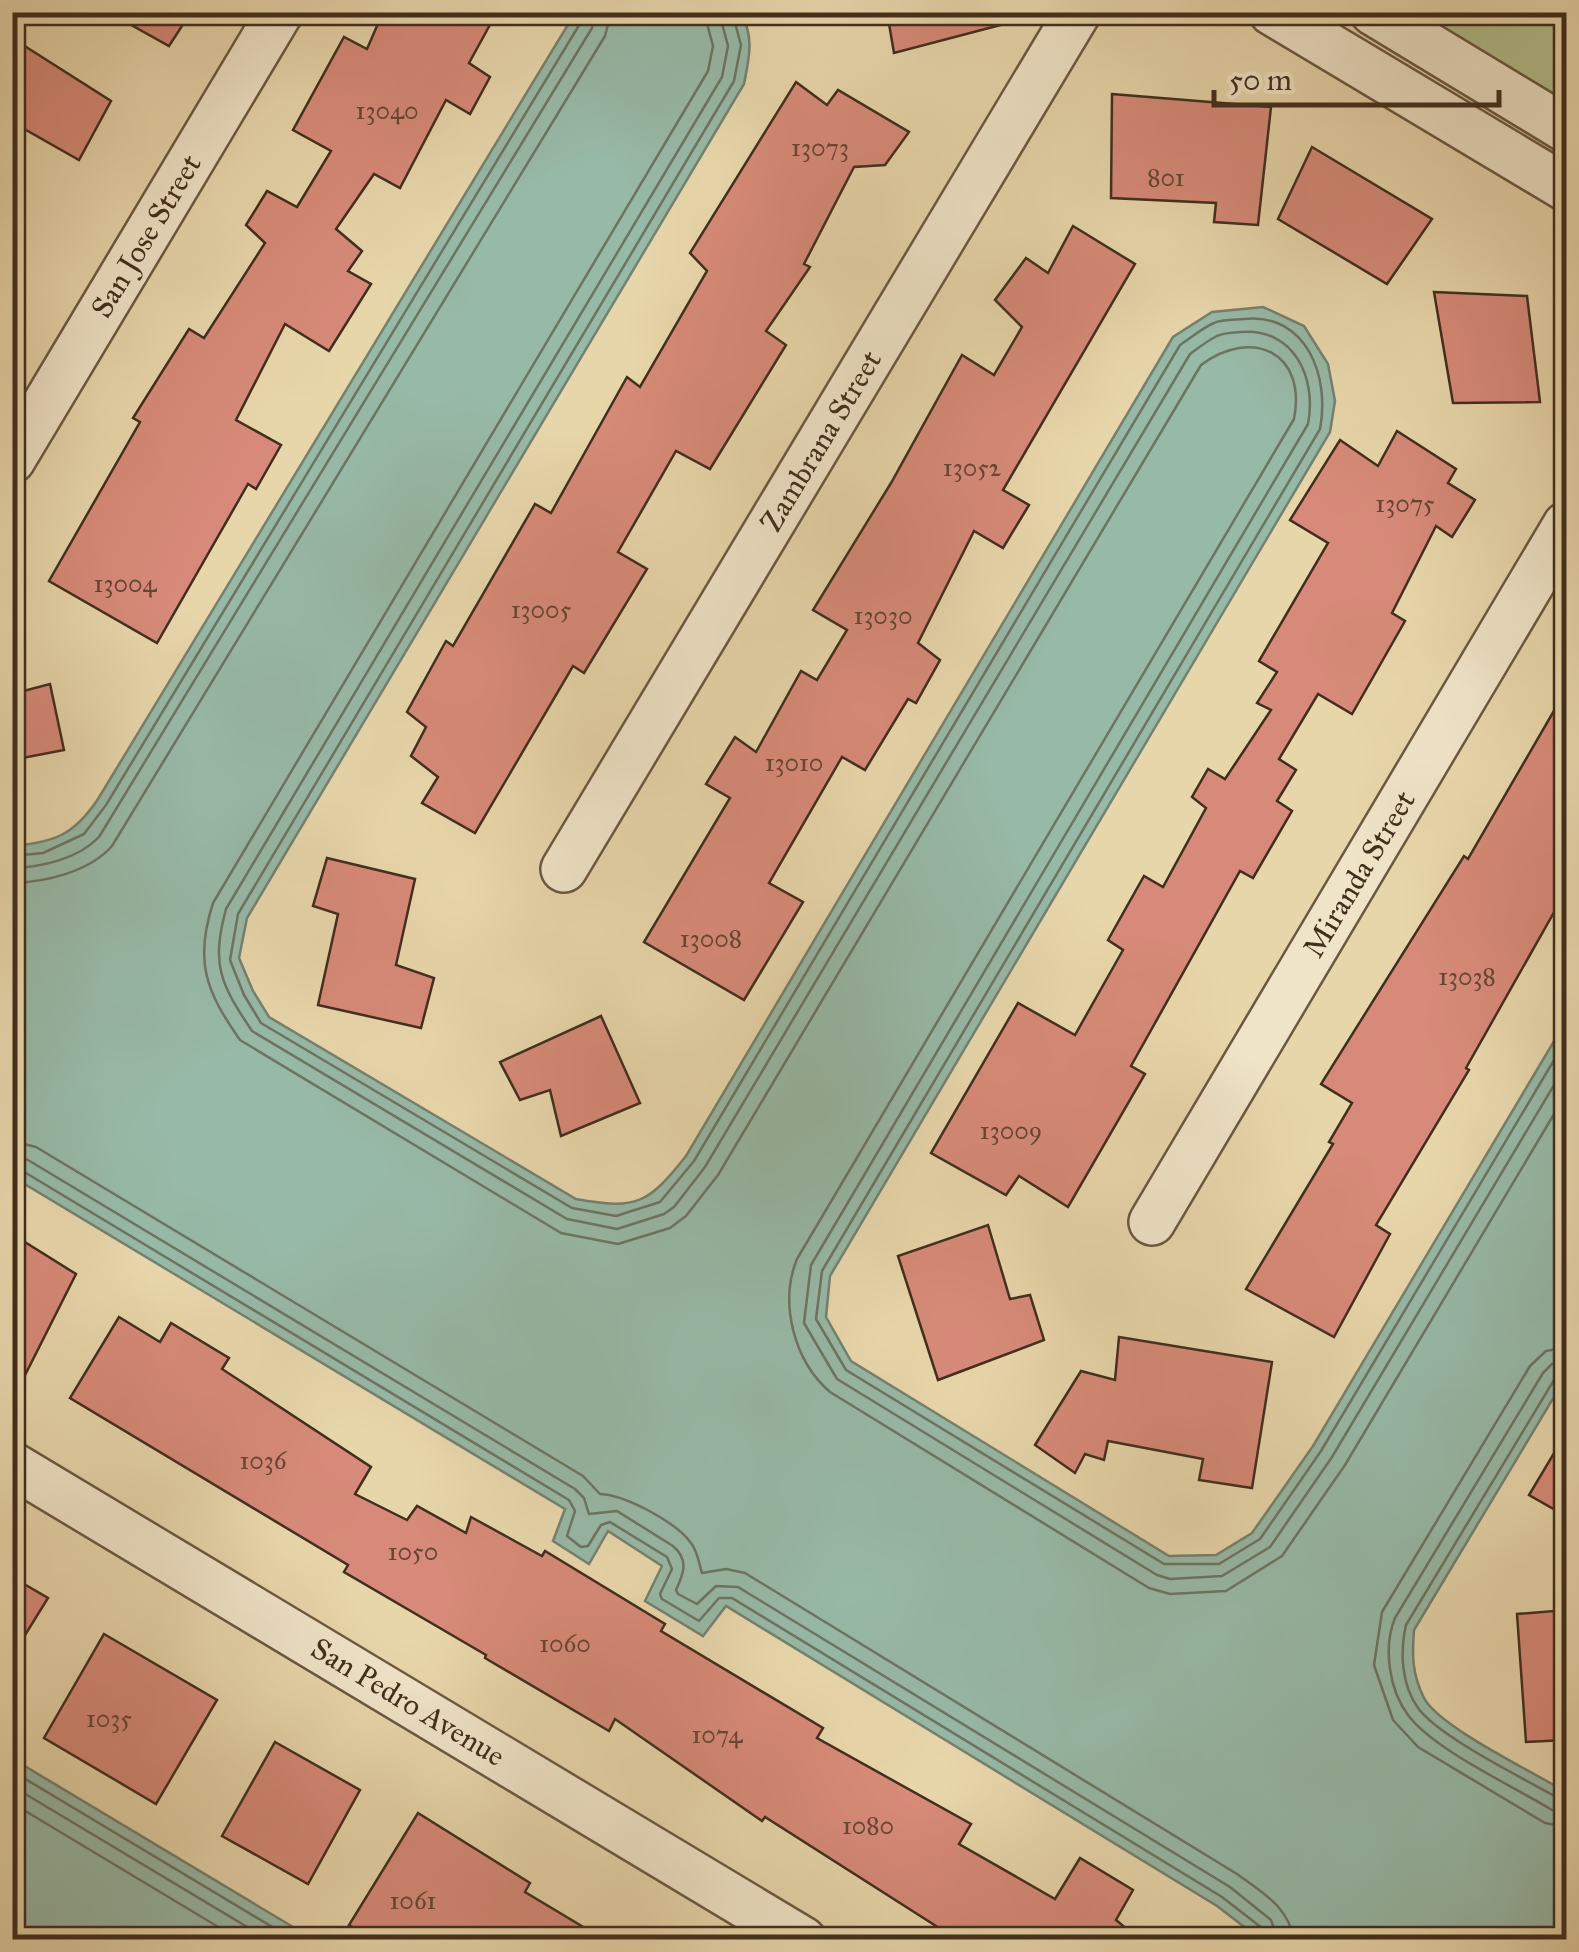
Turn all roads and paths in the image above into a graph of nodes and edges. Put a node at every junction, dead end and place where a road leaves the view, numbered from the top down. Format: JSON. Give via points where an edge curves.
{"nodes":[{"id":1,"x":280,"y":12,"type":"edge"},
{"id":2,"x":1078,"y":12,"type":"edge"},
{"id":3,"x":1272,"y":12,"type":"edge"},
{"id":4,"x":1373,"y":12,"type":"edge"},
{"id":5,"x":1566,"y":129,"type":"edge"},
{"id":6,"x":1566,"y":188,"type":"edge"},
{"id":7,"x":12,"y":460,"type":"edge"},
{"id":8,"x":1566,"y":525,"type":"edge"},
{"id":9,"x":564,"y":869,"type":"dead end"},
{"id":10,"x":1152,"y":1222,"type":"dead end"},
{"id":11,"x":12,"y":1465,"type":"edge"},
{"id":12,"x":803,"y":1940,"type":"edge"}],
"edges":[{"from":1,"to":7,"type":"street","name":"San Jose Street"},
{"from":2,"to":9,"type":"street","name":"Zambrana Street"},
{"from":3,"to":6,"type":"street"},
{"from":4,"to":5,"type":"street"},
{"from":8,"to":10,"type":"street","name":"Miranda Street"},
{"from":11,"to":12,"type":"street","name":"San Pedro Avenue"}]}
